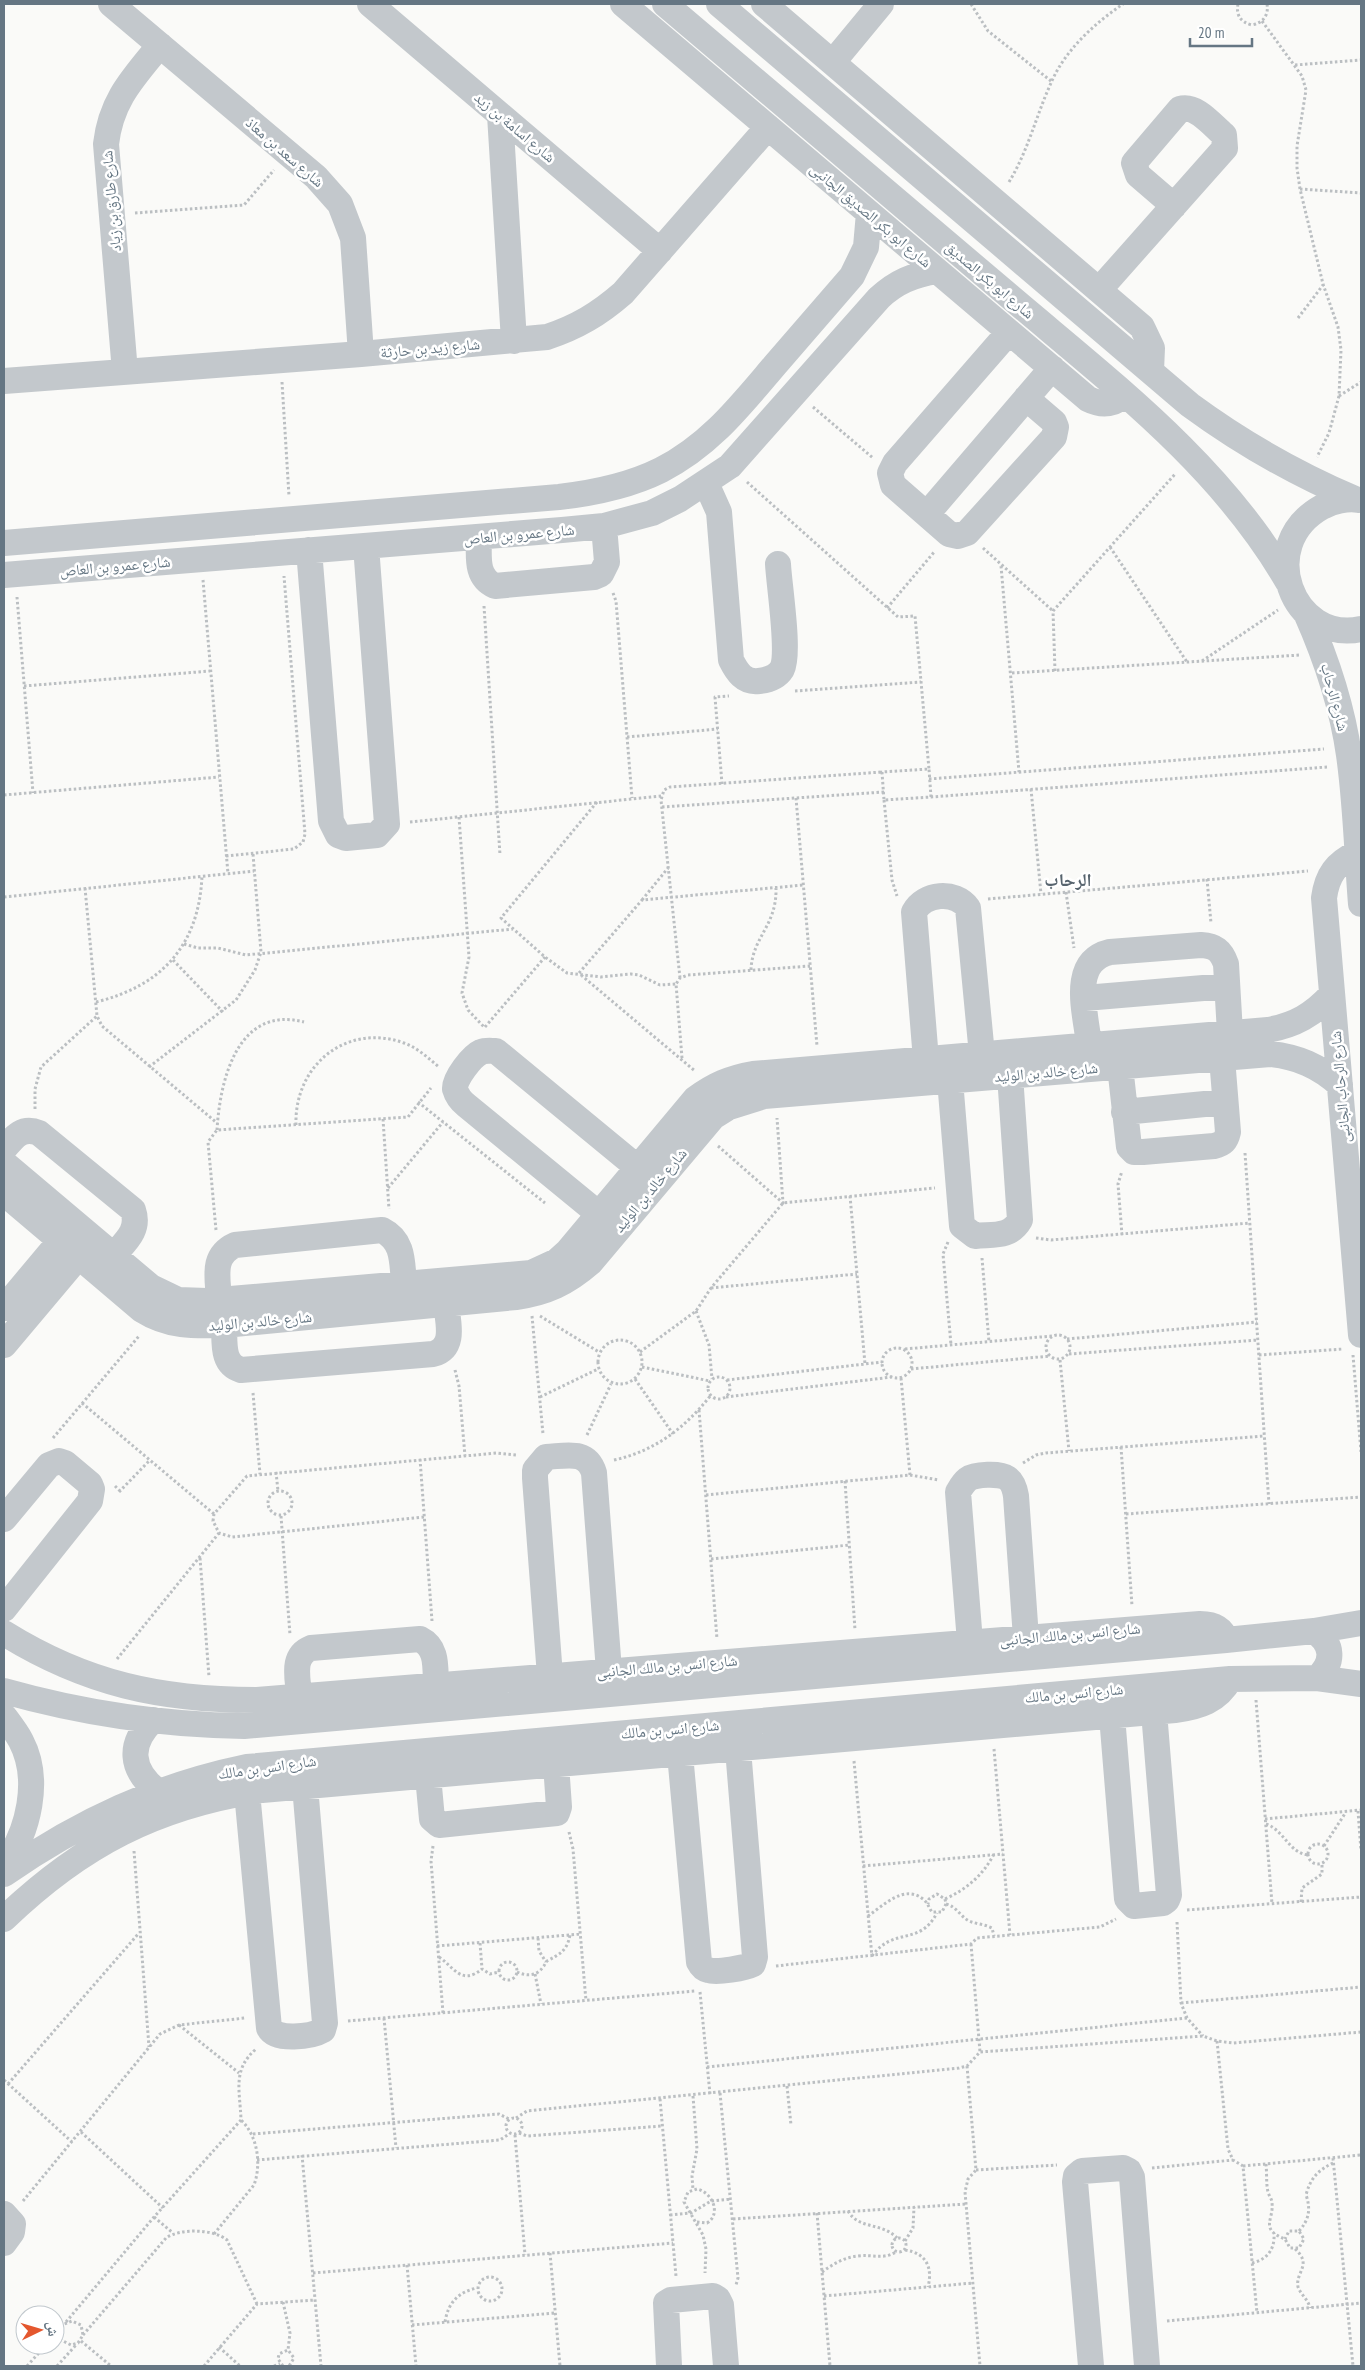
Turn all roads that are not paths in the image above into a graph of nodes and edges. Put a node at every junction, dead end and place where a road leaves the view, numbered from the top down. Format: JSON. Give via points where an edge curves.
{"nodes":[{"id":1,"x":111,"y":4,"type":"edge"},
{"id":2,"x":370,"y":4,"type":"edge"},
{"id":3,"x":623,"y":4,"type":"edge"},
{"id":4,"x":665,"y":4,"type":"edge"},
{"id":5,"x":719,"y":4,"type":"edge"},
{"id":6,"x":764,"y":4,"type":"edge"},
{"id":7,"x":882,"y":4,"type":"edge"},
{"id":8,"x":160,"y":45,"type":"junction"},
{"id":9,"x":833,"y":62,"type":"junction"},
{"id":10,"x":500,"y":115,"type":"junction"},
{"id":11,"x":768,"y":127,"type":"junction"},
{"id":12,"x":1174,"y":206,"type":"dead end"},
{"id":13,"x":869,"y":213,"type":"junction"},
{"id":14,"x":660,"y":251,"type":"junction"},
{"id":15,"x":937,"y":271,"type":"junction"},
{"id":16,"x":1099,"y":290,"type":"junction"},
{"id":17,"x":1009,"y":332,"type":"junction"},
{"id":18,"x":514,"y":341,"type":"junction"},
{"id":19,"x":361,"y":354,"type":"junction"},
{"id":20,"x":1052,"y":368,"type":"junction"},
{"id":21,"x":1151,"y":371,"type":"junction"},
{"id":22,"x":125,"y":372,"type":"junction"},
{"id":23,"x":4,"y":382,"type":"edge"},
{"id":24,"x":1125,"y":395,"type":"junction"},
{"id":25,"x":1026,"y":398,"type":"junction"},
{"id":26,"x":706,"y":483,"type":"junction"},
{"id":27,"x":1358,"y":500,"type":"edge"},
{"id":28,"x":927,"y":514,"type":"junction"},
{"id":29,"x":604,"y":526,"type":"junction"},
{"id":30,"x":191,"y":527,"type":"junction"},
{"id":31,"x":148,"y":531,"type":"junction"},
{"id":32,"x":479,"y":537,"type":"junction"},
{"id":33,"x":4,"y":543,"type":"edge"},
{"id":34,"x":366,"y":546,"type":"junction"},
{"id":35,"x":309,"y":550,"type":"junction"},
{"id":36,"x":197,"y":559,"type":"junction"},
{"id":37,"x":151,"y":563,"type":"junction"},
{"id":38,"x":778,"y":564,"type":"dead end"},
{"id":39,"x":9,"y":574,"type":"edge"},
{"id":40,"x":1296,"y":598,"type":"junction"},
{"id":41,"x":1361,"y":629,"type":"edge"},
{"id":42,"x":1357,"y":854,"type":"junction"},
{"id":43,"x":1361,"y":904,"type":"edge"},
{"id":44,"x":1227,"y":986,"type":"junction"},
{"id":45,"x":1332,"y":994,"type":"junction"},
{"id":46,"x":1085,"y":998,"type":"junction"},
{"id":47,"x":1230,"y":1033,"type":"junction"},
{"id":48,"x":1089,"y":1045,"type":"junction"},
{"id":49,"x":982,"y":1055,"type":"junction"},
{"id":50,"x":1222,"y":1058,"type":"junction"},
{"id":51,"x":926,"y":1060,"type":"junction"},
{"id":52,"x":1045,"y":1061,"type":"junction"},
{"id":53,"x":1120,"y":1066,"type":"junction"},
{"id":54,"x":1010,"y":1075,"type":"junction"},
{"id":55,"x":950,"y":1080,"type":"junction"},
{"id":56,"x":1340,"y":1085,"type":"junction"},
{"id":57,"x":1225,"y":1102,"type":"junction"},
{"id":58,"x":1124,"y":1112,"type":"junction"},
{"id":59,"x":4,"y":1149,"type":"edge"},
{"id":60,"x":4,"y":1163,"type":"edge"},
{"id":61,"x":638,"y":1168,"type":"junction"},
{"id":62,"x":4,"y":1194,"type":"edge"},
{"id":63,"x":608,"y":1222,"type":"junction"},
{"id":64,"x":69,"y":1249,"type":"junction"},
{"id":65,"x":113,"y":1256,"type":"junction"},
{"id":66,"x":404,"y":1284,"type":"junction"},
{"id":67,"x":341,"y":1302,"type":"junction"},
{"id":68,"x":446,"y":1304,"type":"junction"},
{"id":69,"x":4,"y":1308,"type":"edge"},
{"id":70,"x":222,"y":1312,"type":"junction"},
{"id":71,"x":1361,"y":1335,"type":"edge"},
{"id":72,"x":4,"y":1345,"type":"edge"},
{"id":73,"x":4,"y":1519,"type":"edge"},
{"id":74,"x":4,"y":1609,"type":"edge"},
{"id":75,"x":1361,"y":1623,"type":"edge"},
{"id":76,"x":1314,"y":1631,"type":"junction"},
{"id":77,"x":4,"y":1633,"type":"edge"},
{"id":78,"x":1026,"y":1638,"type":"junction"},
{"id":79,"x":1226,"y":1640,"type":"junction"},
{"id":80,"x":970,"y":1642,"type":"junction"},
{"id":81,"x":609,"y":1671,"type":"junction"},
{"id":82,"x":550,"y":1676,"type":"junction"},
{"id":83,"x":1317,"y":1678,"type":"junction"},
{"id":84,"x":1242,"y":1679,"type":"junction"},
{"id":85,"x":1361,"y":1684,"type":"edge"},
{"id":86,"x":436,"y":1685,"type":"junction"},
{"id":87,"x":4,"y":1691,"type":"edge"},
{"id":88,"x":299,"y":1695,"type":"junction"},
{"id":89,"x":1154,"y":1712,"type":"junction"},
{"id":90,"x":4,"y":1716,"type":"edge"},
{"id":91,"x":1112,"y":1716,"type":"junction"},
{"id":92,"x":153,"y":1720,"type":"junction"},
{"id":93,"x":738,"y":1748,"type":"junction"},
{"id":94,"x":680,"y":1754,"type":"junction"},
{"id":95,"x":556,"y":1764,"type":"junction"},
{"id":96,"x":428,"y":1776,"type":"junction"},
{"id":97,"x":305,"y":1786,"type":"junction"},
{"id":98,"x":157,"y":1790,"type":"junction"},
{"id":99,"x":247,"y":1792,"type":"junction"},
{"id":100,"x":4,"y":1865,"type":"edge"},
{"id":101,"x":4,"y":1874,"type":"edge"},
{"id":102,"x":4,"y":1919,"type":"edge"},
{"id":103,"x":669,"y":2366,"type":"edge"},
{"id":104,"x":726,"y":2366,"type":"edge"},
{"id":105,"x":1091,"y":2366,"type":"edge"},
{"id":106,"x":1147,"y":2366,"type":"edge"}],
"edges":[{"from":1,"to":8,"type":"street","name":"شارع سعد بن معاذ"},
{"from":2,"to":10,"type":"street","name":"شارع اسامة بن زيد"},
{"from":3,"to":11,"type":"street","name":"شارع ابو بكر الصديق الجانبى"},
{"from":4,"to":24,"type":"street","name":"شارع ابو بكر الصديق"},
{"from":5,"to":21,"type":"street"},
{"from":6,"to":9,"type":"street"},
{"from":7,"to":9,"type":"street"},
{"from":8,"to":19,"type":"street","name":"شارع سعد بن معاذ","via":[[329,189],[340,204],[348,220],[354,256]]},
{"from":8,"to":22,"type":"street","name":"شارع طارق بن زياد","via":[[125,88],[108,124],[106,144]]},
{"from":9,"to":16,"type":"street"},
{"from":10,"to":14,"type":"street","name":"شارع اسامة بن زيد"},
{"from":10,"to":18,"type":"street"},
{"from":11,"to":13,"type":"street","name":"شارع ابو بكر الصديق الجانبى"},
{"from":11,"to":14,"type":"street","name":"شارع زيد بن حارثة"},
{"from":12,"to":16,"type":"street"},
{"from":13,"to":15,"type":"street","name":"شارع ابو بكر الصديق الجانبى"},
{"from":13,"to":30,"type":"street","via":[[866,246],[852,276],[718,431],[661,470],[628,484],[592,493]]},
{"from":14,"to":18,"type":"street","name":"شارع زيد بن حارثة","via":[[623,293],[601,312],[575,327],[547,337]]},
{"from":15,"to":17,"type":"street","name":"شارع ابو بكر الصديق الجانبى"},
{"from":15,"to":26,"type":"street","name":"شارع عمرو بن العاص","via":[[905,279],[891,287],[730,466]]},
{"from":16,"to":21,"type":"street","via":[[1142,327],[1148,337],[1153,360]]},
{"from":17,"to":20,"type":"street","name":"شارع ابو بكر الصديق الجانبى"},
{"from":17,"to":28,"type":"street","via":[[895,462],[890,473],[894,485]]},
{"from":18,"to":19,"type":"street","name":"شارع زيد بن حارثة"},
{"from":19,"to":22,"type":"street","name":"شارع زيد بن حارثة"},
{"from":20,"to":24,"type":"street","name":"شارع ابو بكر الصديق الجانبى","via":[[1088,399],[1098,403],[1108,404]]},
{"from":20,"to":25,"type":"street"},
{"from":21,"to":27,"type":"street","via":[[1225,431],[1308,479]]},
{"from":22,"to":23,"type":"street","name":"شارع زيد بن حارثة"},
{"from":24,"to":40,"type":"street","name":"شارع ابو بكر الصديق","via":[[1192,456],[1242,513],[1273,556]]},
{"from":25,"to":28,"type":"street"},
{"from":25,"to":28,"type":"street","via":[[1054,422],[1054,437],[958,533]]},
{"from":26,"to":29,"type":"street","name":"شارع عمرو بن العاص","via":[[652,512]]},
{"from":26,"to":38,"type":"street","via":[[719,512],[731,660],[739,675],[754,682],[770,680],[782,669],[785,652]]},
{"from":27,"to":40,"type":"street","via":[[1331,502],[1309,514],[1293,533],[1286,557]]},
{"from":29,"to":32,"type":"street","name":"شارع عمرو بن العاص"},
{"from":29,"to":32,"type":"street","via":[[607,562],[601,574],[495,586],[488,583],[480,570]]},
{"from":30,"to":31,"type":"street"},
{"from":30,"to":36,"type":"street","via":[[185,544],[187,552]]},
{"from":31,"to":33,"type":"street"},
{"from":31,"to":37,"type":"street","via":[[155,546]]},
{"from":32,"to":34,"type":"street","name":"شارع عمرو بن العاص"},
{"from":34,"to":35,"type":"street","name":"شارع عمرو بن العاص"},
{"from":34,"to":35,"type":"street","via":[[387,824],[377,835],[346,838],[338,835],[330,821]]},
{"from":35,"to":36,"type":"street","name":"شارع عمرو بن العاص"},
{"from":36,"to":37,"type":"street","name":"شارع عمرو بن العاص"},
{"from":37,"to":39,"type":"street","name":"شارع عمرو بن العاص"},
{"from":40,"to":41,"type":"street","via":[[1322,624],[1339,629]]},
{"from":40,"to":42,"type":"street","name":"شارع الرحاب","via":[[1323,654],[1336,694],[1349,756]]},
{"from":42,"to":43,"type":"street","name":"شارع الرحاب"},
{"from":42,"to":45,"type":"street","name":"شارع الرحاب الجانبى","via":[[1344,859],[1333,869],[1326,883],[1324,898]]},
{"from":44,"to":46,"type":"street"},
{"from":44,"to":46,"type":"street","via":[[1226,964],[1222,953],[1213,946],[1110,952],[1097,955],[1089,963],[1083,976]]},
{"from":44,"to":47,"type":"street"},
{"from":45,"to":47,"type":"street","name":"شارع خالد بن الوليد","via":[[1312,1014],[1286,1027]]},
{"from":45,"to":56,"type":"street","name":"شارع الرحاب الجانبى"},
{"from":46,"to":48,"type":"street"},
{"from":47,"to":48,"type":"street","name":"شارع خالد بن الوليد"},
{"from":48,"to":52,"type":"street","name":"شارع خالد بن الوليد"},
{"from":49,"to":51,"type":"street","name":"شارع خالد بن الوليد"},
{"from":49,"to":51,"type":"street","via":[[968,908],[954,896],[926,898],[914,912]]},
{"from":49,"to":52,"type":"street","name":"شارع خالد بن الوليد"},
{"from":50,"to":53,"type":"street","name":"شارع خالد بن الوليد"},
{"from":50,"to":56,"type":"street","name":"شارع خالد بن الوليد","via":[[1270,1054],[1290,1056],[1308,1062]]},
{"from":50,"to":57,"type":"street"},
{"from":51,"to":61,"type":"street","name":"شارع خالد بن الوليد","via":[[732,1078],[712,1086],[695,1099]]},
{"from":52,"to":53,"type":"street","name":"شارع خالد بن الوليد"},
{"from":52,"to":54,"type":"street","name":"شارع خالد بن الوليد"},
{"from":53,"to":58,"type":"street"},
{"from":54,"to":55,"type":"street","name":"شارع خالد بن الوليد"},
{"from":54,"to":55,"type":"street","via":[[1020,1220],[1008,1234],[971,1231],[959,1186]]},
{"from":55,"to":63,"type":"street","name":"شارع خالد بن الوليد","via":[[776,1095],[746,1100],[729,1107],[713,1117]]},
{"from":56,"to":71,"type":"street","name":"شارع الرحاب الجانبى"},
{"from":57,"to":58,"type":"street"},
{"from":57,"to":58,"type":"street","via":[[1228,1132],[1221,1144],[1134,1152],[1129,1147]]},
{"from":59,"to":65,"type":"street","via":[[22,1131],[39,1133],[133,1210],[133,1233]]},
{"from":60,"to":65,"type":"street","name":"شارع خالد بن الوليد"},
{"from":61,"to":63,"type":"street","name":"شارع خالد بن الوليد"},
{"from":61,"to":63,"type":"street","via":[[496,1052],[478,1053],[457,1078],[455,1088],[466,1105]]},
{"from":62,"to":64,"type":"street","name":"شارع خالد بن الوليد"},
{"from":63,"to":66,"type":"street","name":"شارع خالد بن الوليد","via":[[544,1268],[524,1274]]},
{"from":63,"to":68,"type":"street","name":"شارع خالد بن الوليد","via":[[590,1263],[556,1288],[536,1295]]},
{"from":64,"to":69,"type":"street"},
{"from":64,"to":70,"type":"street","name":"شارع خالد بن الوليد","via":[[154,1318],[175,1325],[192,1326]]},
{"from":64,"to":72,"type":"street"},
{"from":65,"to":70,"type":"street","name":"شارع خالد بن الوليد","via":[[164,1295]]},
{"from":66,"to":67,"type":"street","name":"شارع خالد بن الوليد"},
{"from":66,"to":70,"type":"street","via":[[401,1250],[397,1241],[382,1230],[235,1245],[218,1258]]},
{"from":67,"to":68,"type":"street","name":"شارع خالد بن الوليد"},
{"from":67,"to":70,"type":"street","name":"شارع خالد بن الوليد"},
{"from":68,"to":70,"type":"street","via":[[449,1338],[441,1352],[250,1370],[241,1370],[229,1363],[226,1357]]},
{"from":73,"to":74,"type":"street","via":[[48,1464],[64,1462],[92,1489],[90,1501]]},
{"from":75,"to":76,"type":"street"},
{"from":76,"to":79,"type":"street"},
{"from":76,"to":83,"type":"street","via":[[1322,1636],[1330,1654],[1329,1663]]},
{"from":77,"to":88,"type":"street","name":"شارع انس بن مالك الجانبى","via":[[61,1664],[145,1691],[210,1700],[257,1700]]},
{"from":78,"to":79,"type":"street","name":"شارع انس بن مالك الجانبى","via":[[1209,1624],[1224,1632]]},
{"from":78,"to":80,"type":"street","name":"شارع انس بن مالك الجانبى"},
{"from":78,"to":80,"type":"street","via":[[1014,1487],[1007,1478],[999,1475],[970,1477],[958,1492]]},
{"from":79,"to":92,"type":"street","via":[[306,1721],[227,1725]]},
{"from":80,"to":81,"type":"street","name":"شارع انس بن مالك الجانبى"},
{"from":81,"to":82,"type":"street","name":"شارع انس بن مالك الجانبى"},
{"from":81,"to":82,"type":"street","via":[[594,1473],[585,1460],[542,1460],[535,1470],[535,1478]]},
{"from":82,"to":86,"type":"street","name":"شارع انس بن مالك الجانبى"},
{"from":83,"to":84,"type":"street","name":"شارع انس بن مالك"},
{"from":83,"to":85,"type":"street","name":"شارع انس بن مالك"},
{"from":84,"to":89,"type":"street","via":[[1211,1701],[1193,1708]]},
{"from":84,"to":98,"type":"street","name":"شارع انس بن مالك","via":[[310,1760],[239,1769]]},
{"from":86,"to":88,"type":"street","name":"شارع انس بن مالك الجانبى"},
{"from":86,"to":88,"type":"street","via":[[432,1648],[420,1639],[304,1651],[297,1664]]},
{"from":87,"to":92,"type":"street","via":[[76,1709]]},
{"from":89,"to":91,"type":"street"},
{"from":89,"to":91,"type":"street","via":[[1172,1906],[1163,1903],[1134,1906],[1127,1899]]},
{"from":90,"to":100,"type":"street","via":[[22,1742],[30,1769],[30,1800],[22,1831]]},
{"from":91,"to":93,"type":"street"},
{"from":92,"to":98,"type":"street","via":[[143,1730],[135,1756],[138,1770]]},
{"from":93,"to":94,"type":"street"},
{"from":93,"to":94,"type":"street","via":[[755,1957],[753,1964],[747,1967],[709,1971],[701,1979]]},
{"from":94,"to":95,"type":"street"},
{"from":95,"to":96,"type":"street"},
{"from":95,"to":96,"type":"street","via":[[557,1813],[439,1825],[432,1819]]},
{"from":96,"to":97,"type":"street"},
{"from":97,"to":99,"type":"street"},
{"from":97,"to":99,"type":"street","via":[[325,2023],[323,2030],[317,2033],[279,2037],[270,2025]]},
{"from":98,"to":101,"type":"street","name":"شارع انس بن مالك","via":[[78,1828]]},
{"from":99,"to":102,"type":"street","via":[[190,1805],[127,1830],[58,1871]]},
{"from":103,"to":104,"type":"street","via":[[666,2303],[713,2296],[721,2305]]},
{"from":105,"to":106,"type":"street","via":[[1075,2182],[1076,2176],[1082,2172],[1123,2168],[1132,2177]]}]}
